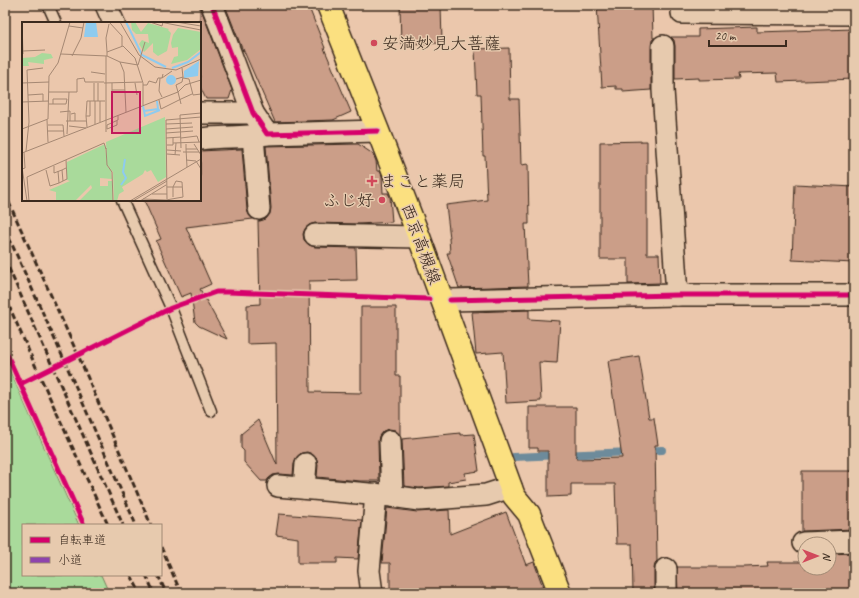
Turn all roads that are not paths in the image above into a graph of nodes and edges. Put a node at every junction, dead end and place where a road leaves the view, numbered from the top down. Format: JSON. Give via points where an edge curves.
{"nodes":[{"id":1,"x":48,"y":5,"type":"edge"},
{"id":2,"x":106,"y":5,"type":"edge"},
{"id":3,"x":212,"y":5,"type":"edge"},
{"id":4,"x":328,"y":5,"type":"edge"},
{"id":5,"x":854,"y":14,"type":"edge"},
{"id":6,"x":682,"y":16,"type":"edge"},
{"id":7,"x":56,"y":22,"type":"edge"},
{"id":8,"x":114,"y":22,"type":"edge"},
{"id":9,"x":663,"y":46,"type":"dead end"},
{"id":10,"x":201,"y":113,"type":"edge"},
{"id":11,"x":252,"y":113,"type":"junction"},
{"id":12,"x":378,"y":131,"type":"junction"},
{"id":13,"x":260,"y":135,"type":"junction"},
{"id":14,"x":201,"y":140,"type":"edge"},
{"id":15,"x":122,"y":201,"type":"edge"},
{"id":16,"x":259,"y":209,"type":"dead end"},
{"id":17,"x":315,"y":235,"type":"dead end"},
{"id":18,"x":419,"y":237,"type":"junction"},
{"id":19,"x":854,"y":294,"type":"edge"},
{"id":20,"x":677,"y":295,"type":"junction"},
{"id":21,"x":450,"y":300,"type":"dead end"},
{"id":22,"x":211,"y":411,"type":"dead end"},
{"id":23,"x":390,"y":441,"type":"dead end"},
{"id":24,"x":306,"y":464,"type":"dead end"},
{"id":25,"x":278,"y":486,"type":"dead end"},
{"id":26,"x":304,"y":488,"type":"junction"},
{"id":27,"x":511,"y":488,"type":"junction"},
{"id":28,"x":384,"y":495,"type":"junction"},
{"id":29,"x":854,"y":541,"type":"edge"},
{"id":30,"x":837,"y":542,"type":"edge"},
{"id":31,"x":666,"y":569,"type":"dead end"},
{"id":32,"x":372,"y":593,"type":"edge"},
{"id":33,"x":560,"y":593,"type":"edge"},
{"id":34,"x":666,"y":593,"type":"edge"}],
"edges":[{"from":1,"to":7,"type":"lane"},
{"from":2,"to":8,"type":"street"},
{"from":3,"to":11,"type":"street"},
{"from":4,"to":12,"type":"main road","name":"西京高槻線"},
{"from":5,"to":6,"type":"street"},
{"from":9,"to":20,"type":"street","via":[[663,90]]},
{"from":10,"to":11,"type":"street"},
{"from":11,"to":13,"type":"street"},
{"from":12,"to":13,"type":"street"},
{"from":12,"to":18,"type":"main road","name":"西京高槻線"},
{"from":13,"to":14,"type":"street"},
{"from":13,"to":16,"type":"street"},
{"from":15,"to":22,"type":"lane","via":[[171,308]]},
{"from":17,"to":18,"type":"street"},
{"from":18,"to":27,"type":"main road","name":"西京高槻線"},
{"from":19,"to":20,"type":"street"},
{"from":20,"to":21,"type":"street"},
{"from":23,"to":28,"type":"street"},
{"from":24,"to":26,"type":"street"},
{"from":25,"to":26,"type":"street"},
{"from":26,"to":28,"type":"street"},
{"from":27,"to":28,"type":"street","via":[[486,495],[426,500]]},
{"from":27,"to":33,"type":"main road","name":"西京高槻線","via":[[514,496],[529,514]]},
{"from":28,"to":32,"type":"street","via":[[369,571]]},
{"from":29,"to":30,"type":"street"},
{"from":31,"to":34,"type":"street"}]}
